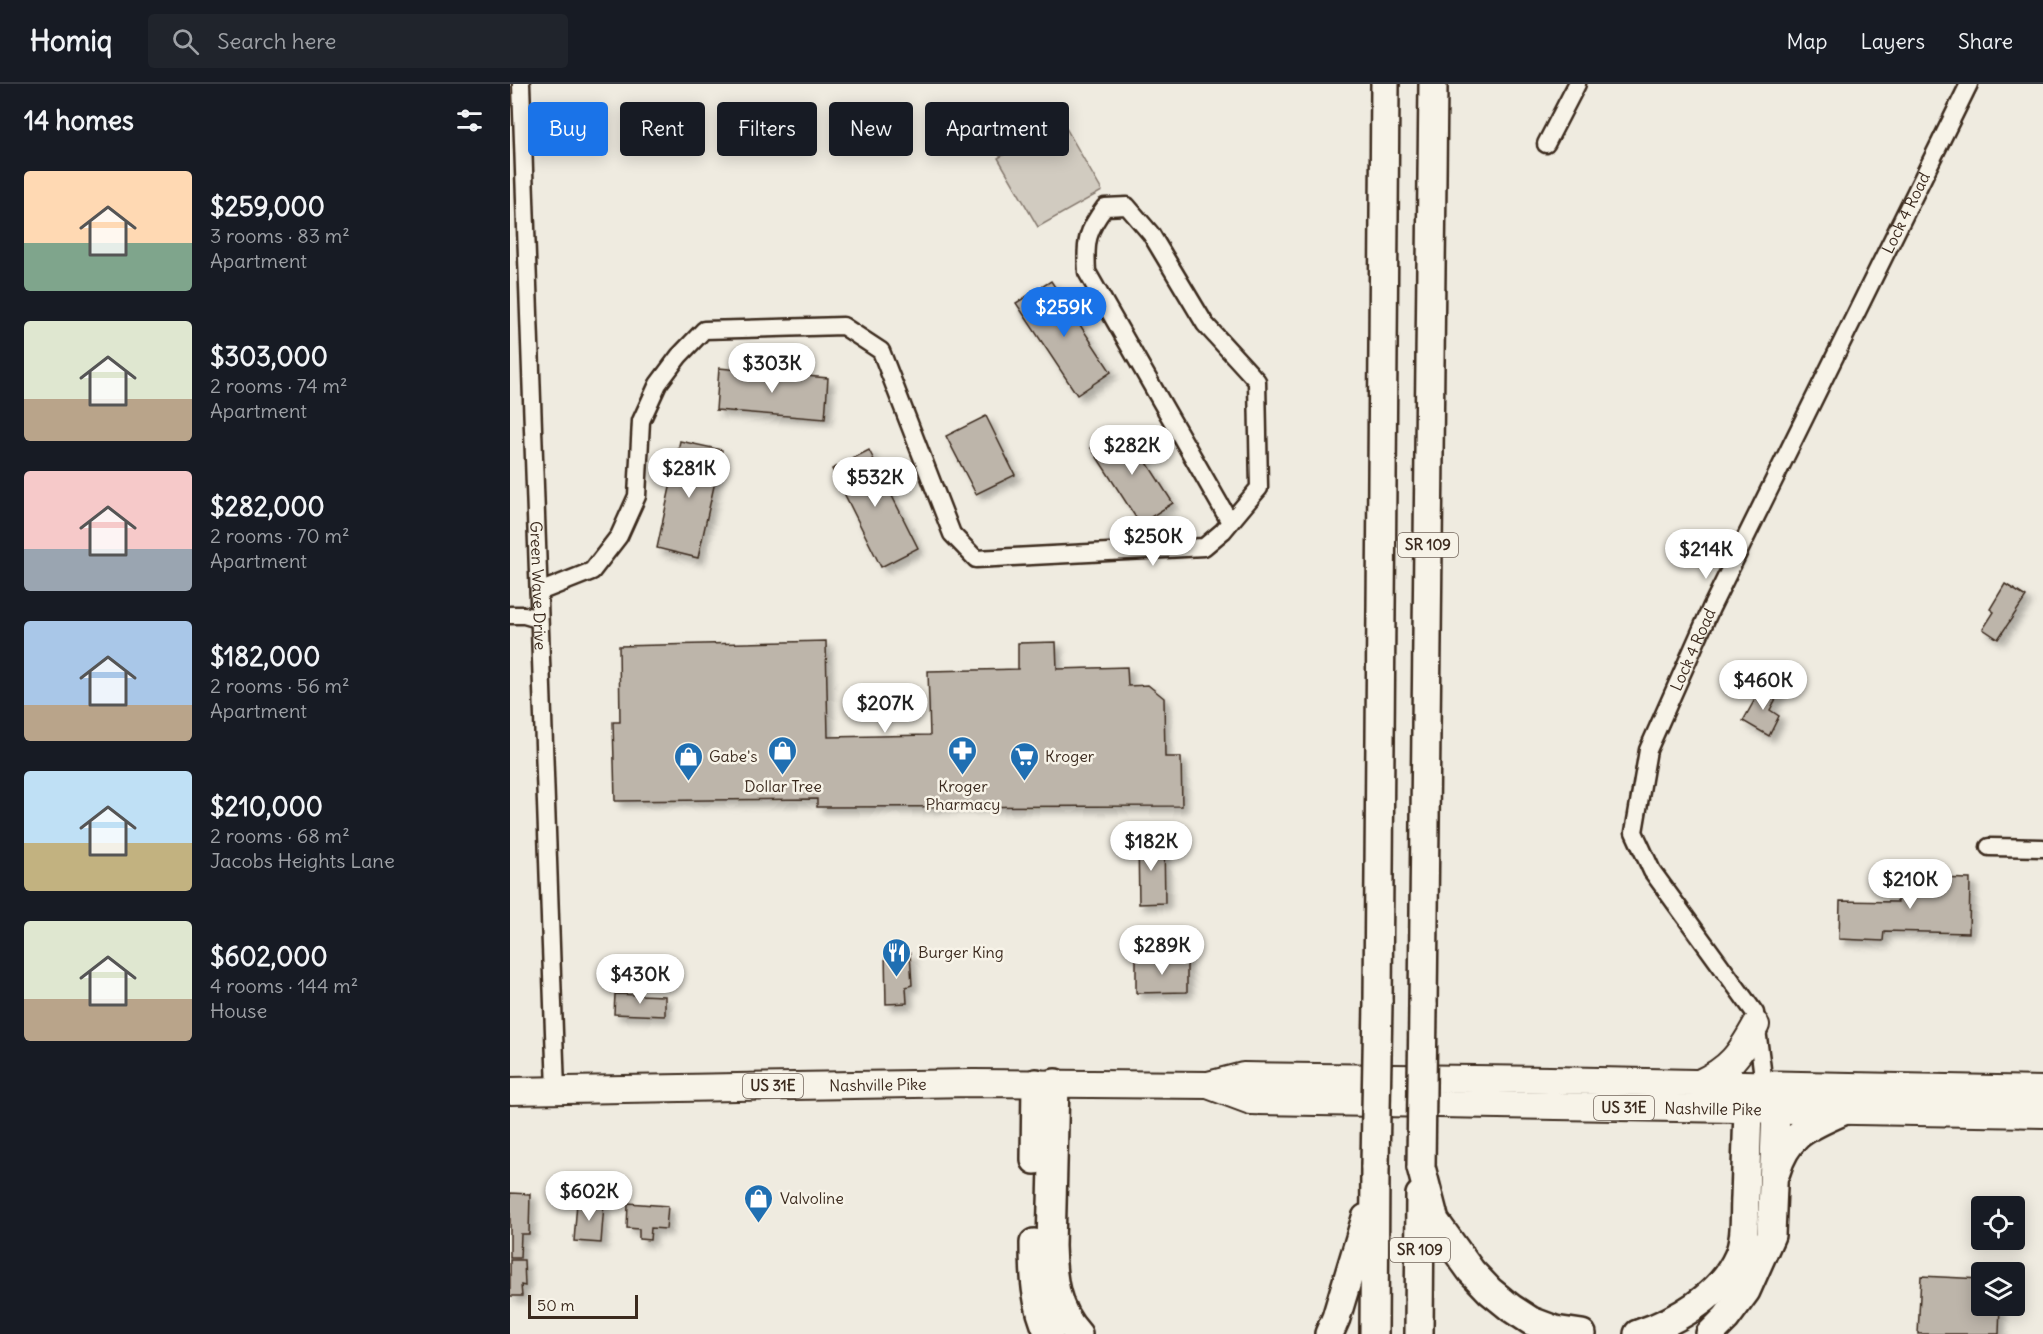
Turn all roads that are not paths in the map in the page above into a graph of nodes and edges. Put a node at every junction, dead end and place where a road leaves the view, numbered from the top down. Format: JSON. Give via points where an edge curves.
{"nodes":[{"id":1,"x":521,"y":84,"type":"edge"},
{"id":2,"x":1385,"y":84,"type":"edge"},
{"id":3,"x":1433,"y":84,"type":"edge"},
{"id":4,"x":1577,"y":84,"type":"edge"},
{"id":5,"x":1969,"y":84,"type":"edge"},
{"id":6,"x":1546,"y":144,"type":"dead end"},
{"id":7,"x":517,"y":181,"type":"edge"},
{"id":8,"x":1230,"y":522,"type":"junction"},
{"id":9,"x":539,"y":592,"type":"junction"},
{"id":10,"x":524,"y":616,"type":"edge"},
{"id":11,"x":1989,"y":847,"type":"dead end"},
{"id":12,"x":2043,"y":848,"type":"edge"},
{"id":13,"x":1756,"y":1025,"type":"junction"},
{"id":14,"x":1046,"y":1083,"type":"junction"},
{"id":15,"x":1699,"y":1083,"type":"junction"},
{"id":16,"x":1208,"y":1085,"type":"junction"},
{"id":17,"x":1764,"y":1085,"type":"junction"},
{"id":18,"x":556,"y":1090,"type":"junction"},
{"id":19,"x":2043,"y":1090,"type":"edge"},
{"id":20,"x":510,"y":1091,"type":"edge"},
{"id":21,"x":1748,"y":1110,"type":"junction"},
{"id":22,"x":1776,"y":1111,"type":"junction"},
{"id":23,"x":1841,"y":1112,"type":"junction"},
{"id":24,"x":2043,"y":1114,"type":"edge"},
{"id":25,"x":1421,"y":1167,"type":"junction"},
{"id":26,"x":1375,"y":1177,"type":"junction"},
{"id":27,"x":1773,"y":1184,"type":"junction"},
{"id":28,"x":1049,"y":1334,"type":"edge"},
{"id":29,"x":1078,"y":1334,"type":"edge"},
{"id":30,"x":1329,"y":1334,"type":"edge"},
{"id":31,"x":1374,"y":1334,"type":"edge"},
{"id":32,"x":1419,"y":1334,"type":"edge"},
{"id":33,"x":1582,"y":1334,"type":"edge"},
{"id":34,"x":1638,"y":1334,"type":"edge"},
{"id":35,"x":1710,"y":1334,"type":"edge"}],
"edges":[{"from":1,"to":7,"type":"street","name":"Green Wave Drive"},
{"from":2,"to":26,"type":"highway","number":"SR 109","bridge":true},
{"from":3,"to":25,"type":"highway","number":"SR 109","bridge":true},
{"from":4,"to":6,"type":"street"},
{"from":5,"to":13,"type":"street","name":"Lock 4 Road","via":[[1711,609],[1648,750],[1634,832],[1652,871],[1755,1013]]},
{"from":7,"to":9,"type":"street","name":"Green Wave Drive"},
{"from":8,"to":8,"type":"street","via":[[1259,488],[1257,381],[1205,324],[1151,234],[1128,206],[1105,207],[1092,224],[1085,247],[1087,272]]},
{"from":8,"to":9,"type":"street","via":[[1204,547],[976,558],[952,534],[881,351],[843,326],[704,330],[658,384],[641,421],[637,496],[619,536],[592,571]]},
{"from":9,"to":10,"type":"street","name":"Green Wave Drive"},
{"from":10,"to":18,"type":"street","name":"Green Wave Drive"},
{"from":11,"to":12,"type":"street"},
{"from":13,"to":15,"type":"main road","via":[[1741,1053],[1718,1074]]},
{"from":13,"to":17,"type":"street","name":"Lock 4 Road"},
{"from":14,"to":16,"type":"main road","name":"Nashville Pike","number":"US 31E"},
{"from":14,"to":18,"type":"main road","name":"Nashville Pike","number":"US 31E"},
{"from":14,"to":28,"type":"highway","via":[[1034,1280],[1040,1315]]},
{"from":14,"to":29,"type":"highway","via":[[1052,1273],[1066,1321]]},
{"from":15,"to":16,"type":"main road","name":"Nashville Pike","number":"US 31E","via":[[1242,1076]]},
{"from":15,"to":17,"type":"main road","name":"Nashville Pike","number":"US 31E"},
{"from":16,"to":21,"type":"main road","name":"Nashville Pike","number":"US 31E","via":[[1251,1101]]},
{"from":17,"to":19,"type":"main road","name":"Nashville Pike","number":"US 31E"},
{"from":17,"to":21,"type":"main road"},
{"from":17,"to":22,"type":"main road"},
{"from":18,"to":20,"type":"main road","name":"Nashville Pike","number":"US 31E"},
{"from":21,"to":22,"type":"main road","name":"Nashville Pike","number":"US 31E"},
{"from":21,"to":34,"type":"highway","via":[[1744,1232],[1738,1257],[1722,1282],[1703,1300],[1656,1328]]},
{"from":22,"to":23,"type":"main road","name":"Nashville Pike","number":"US 31E"},
{"from":22,"to":27,"type":"highway"},
{"from":23,"to":24,"type":"main road","name":"Nashville Pike","number":"US 31E"},
{"from":23,"to":27,"type":"highway","via":[[1797,1134],[1781,1155]]},
{"from":25,"to":32,"type":"highway","number":"SR 109"},
{"from":25,"to":33,"type":"highway","via":[[1435,1221],[1490,1291],[1531,1321]]},
{"from":26,"to":30,"type":"highway"},
{"from":26,"to":31,"type":"highway","number":"SR 109"},
{"from":27,"to":35,"type":"highway","via":[[1771,1236],[1761,1261],[1746,1291]]}]}
